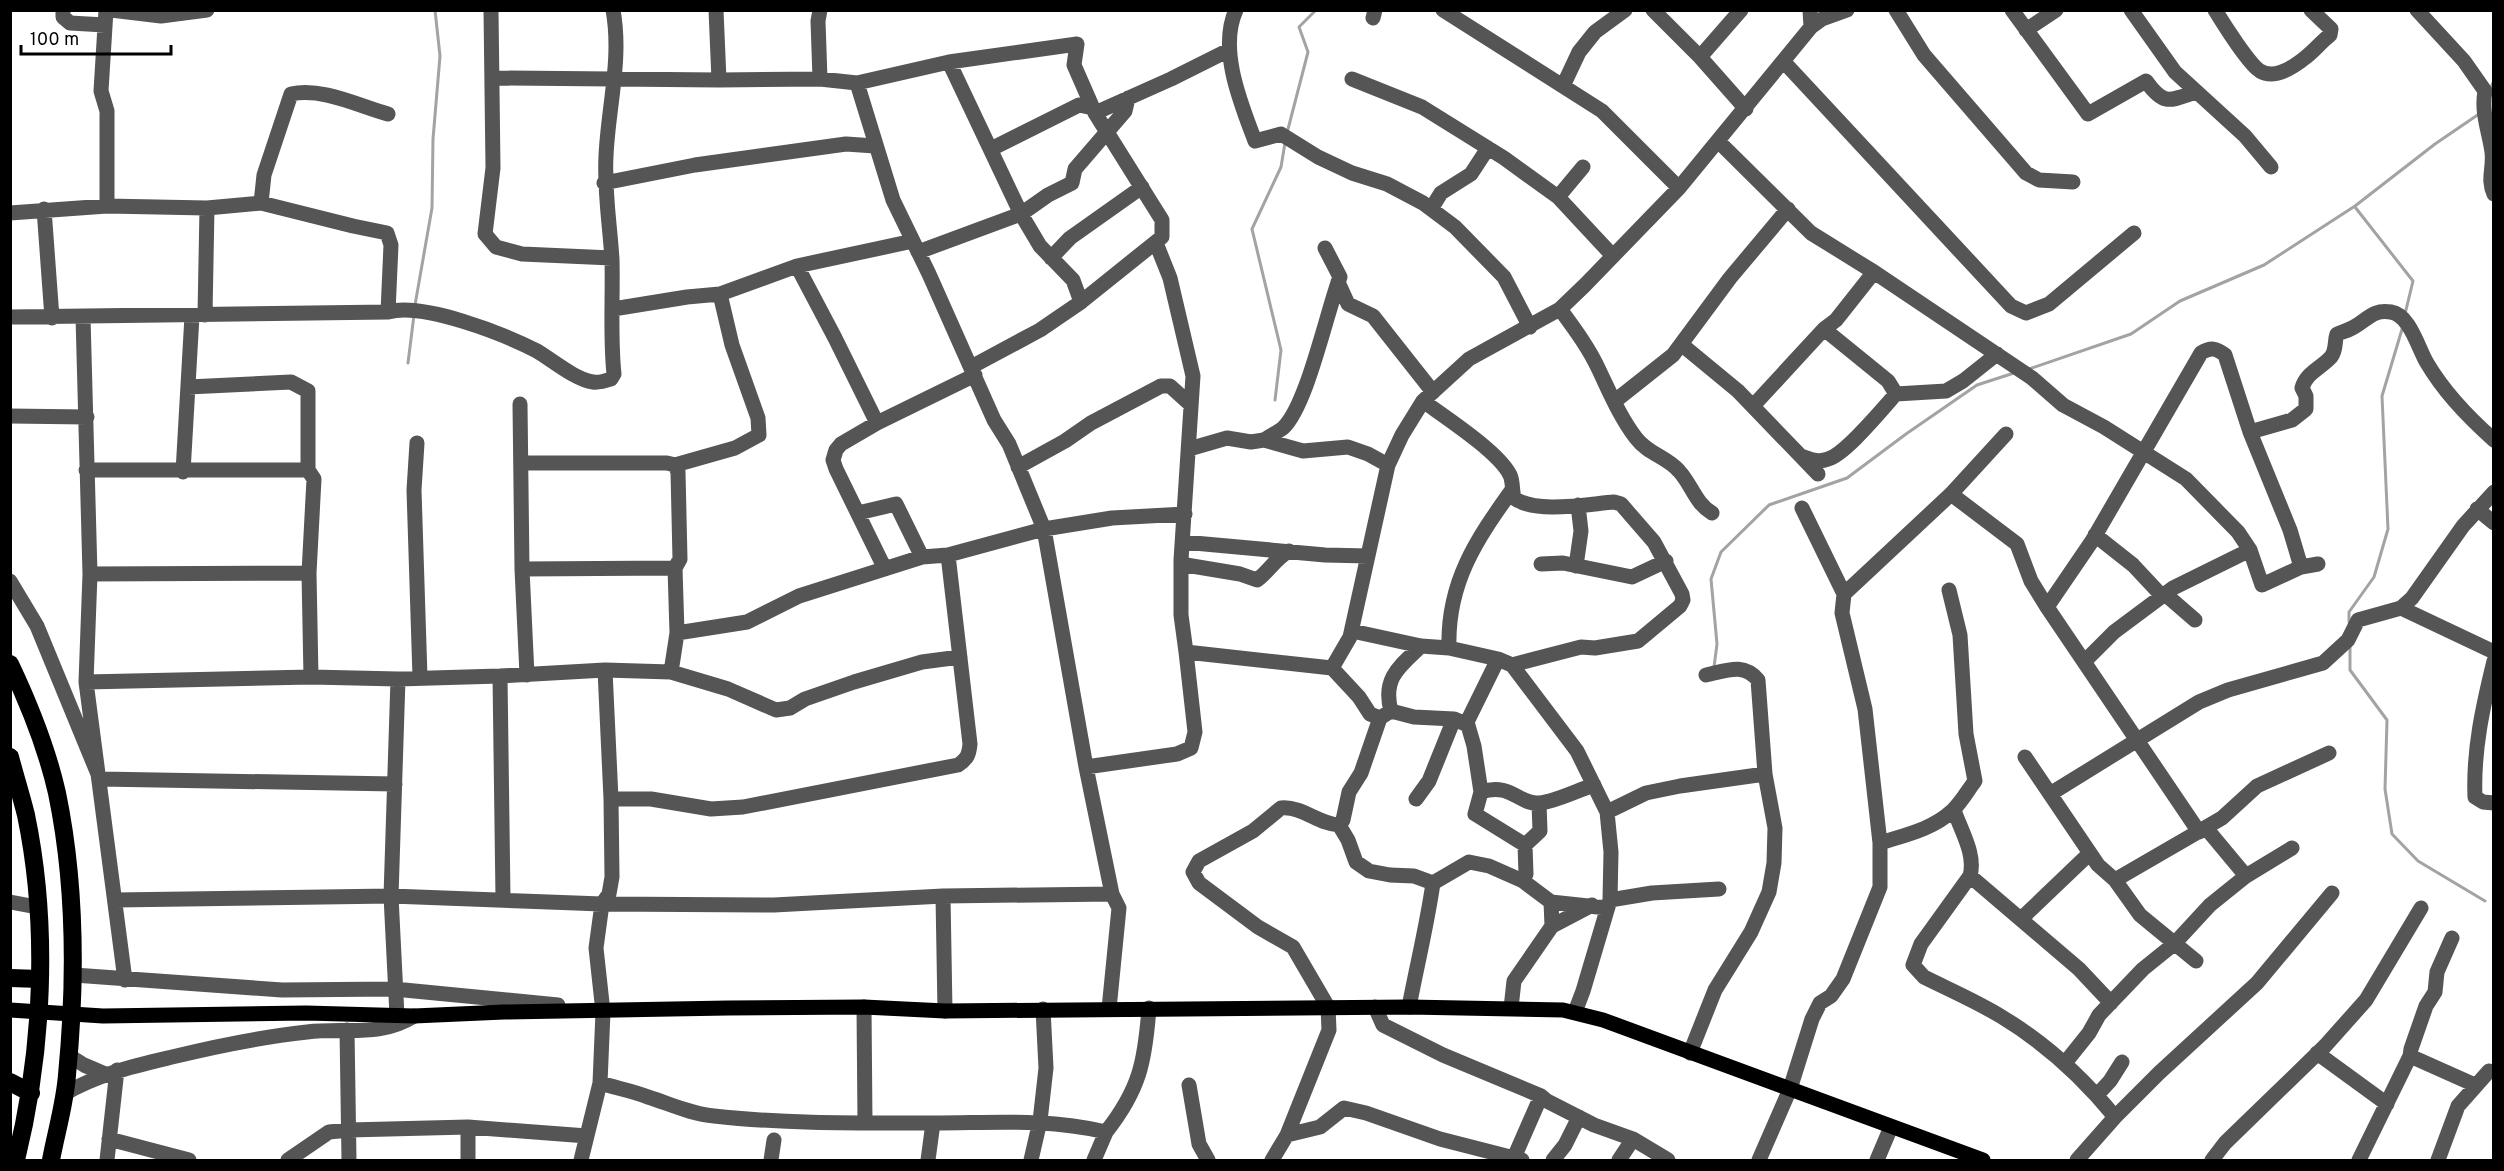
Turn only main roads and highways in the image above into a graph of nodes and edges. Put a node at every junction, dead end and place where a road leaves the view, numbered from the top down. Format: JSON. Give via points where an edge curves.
{"nodes":[{"id":1,"x":10,"y":664,"type":"edge"},
{"id":2,"x":10,"y":757,"type":"edge"},
{"id":3,"x":10,"y":978,"type":"edge"},
{"id":4,"x":39,"y":979,"type":"junction"},
{"id":5,"x":15,"y":1010,"type":"edge"},
{"id":6,"x":10,"y":1082,"type":"edge"},
{"id":7,"x":31,"y":1093,"type":"junction"},
{"id":8,"x":16,"y":1161,"type":"edge"},
{"id":9,"x":51,"y":1161,"type":"edge"},
{"id":10,"x":1983,"y":1161,"type":"edge"}],
"edges":[{"from":1,"to":9,"type":"highway","via":[[38,732],[56,791],[71,891],[74,975],[68,1077]]},
{"from":2,"to":4,"type":"highway","via":[[33,858]]},
{"from":3,"to":4,"type":"highway"},
{"from":4,"to":7,"type":"highway"},
{"from":5,"to":10,"type":"main road","via":[[104,1016],[306,1013],[414,1017],[603,1009],[864,1007],[945,1011],[1409,1007],[1575,1012]]},
{"from":6,"to":7,"type":"highway"},
{"from":7,"to":8,"type":"highway"}]}
